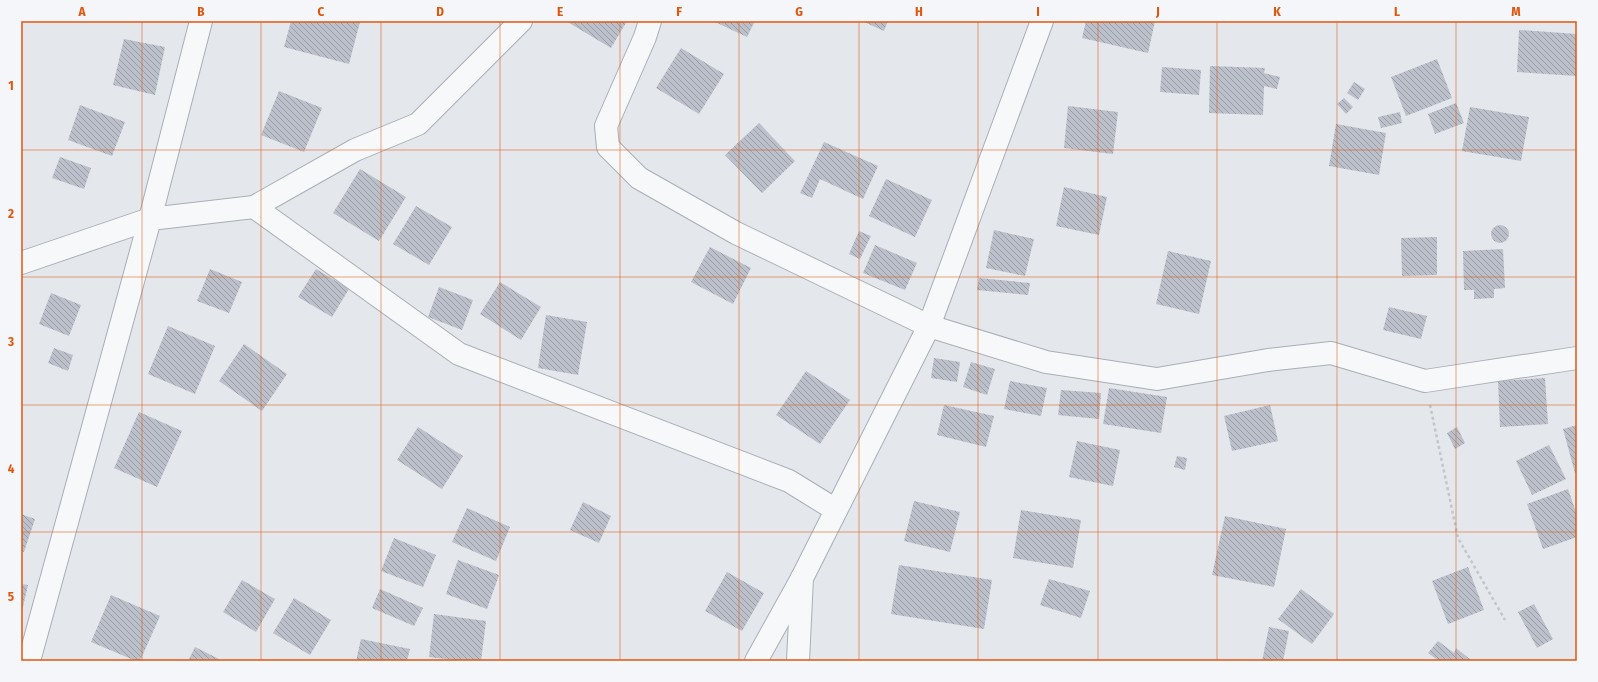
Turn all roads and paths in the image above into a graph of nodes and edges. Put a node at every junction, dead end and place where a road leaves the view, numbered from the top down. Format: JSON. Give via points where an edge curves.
{"nodes":[{"id":1,"x":201,"y":21,"type":"edge"},
{"id":2,"x":521,"y":21,"type":"edge"},
{"id":3,"x":650,"y":21,"type":"edge"},
{"id":4,"x":1042,"y":21,"type":"edge"},
{"id":5,"x":254,"y":207,"type":"junction"},
{"id":6,"x":150,"y":219,"type":"junction"},
{"id":7,"x":21,"y":263,"type":"edge"},
{"id":8,"x":929,"y":326,"type":"junction"},
{"id":9,"x":1577,"y":358,"type":"edge"},
{"id":10,"x":1425,"y":381,"type":"junction"},
{"id":11,"x":836,"y":510,"type":"junction"},
{"id":12,"x":802,"y":578,"type":"junction"},
{"id":13,"x":1505,"y":620,"type":"dead end"},
{"id":14,"x":29,"y":661,"type":"edge"},
{"id":15,"x":756,"y":661,"type":"edge"},
{"id":16,"x":798,"y":661,"type":"edge"}],
"edges":[{"from":1,"to":6,"type":"street"},
{"from":2,"to":5,"type":"street","via":[[418,124],[355,150]]},
{"from":3,"to":8,"type":"street","via":[[606,126],[608,147],[639,178],[736,233]]},
{"from":4,"to":8,"type":"street"},
{"from":5,"to":6,"type":"street"},
{"from":5,"to":11,"type":"street","via":[[460,354],[790,482]]},
{"from":6,"to":7,"type":"street"},
{"from":6,"to":14,"type":"street"},
{"from":8,"to":10,"type":"street","via":[[1046,362],[1157,380],[1268,360],[1331,353]]},
{"from":8,"to":11,"type":"street"},
{"from":9,"to":10,"type":"street"},
{"from":10,"to":13,"type":"path","via":[[1458,538]]},
{"from":11,"to":12,"type":"street"},
{"from":12,"to":15,"type":"street"},
{"from":12,"to":16,"type":"street"}]}
